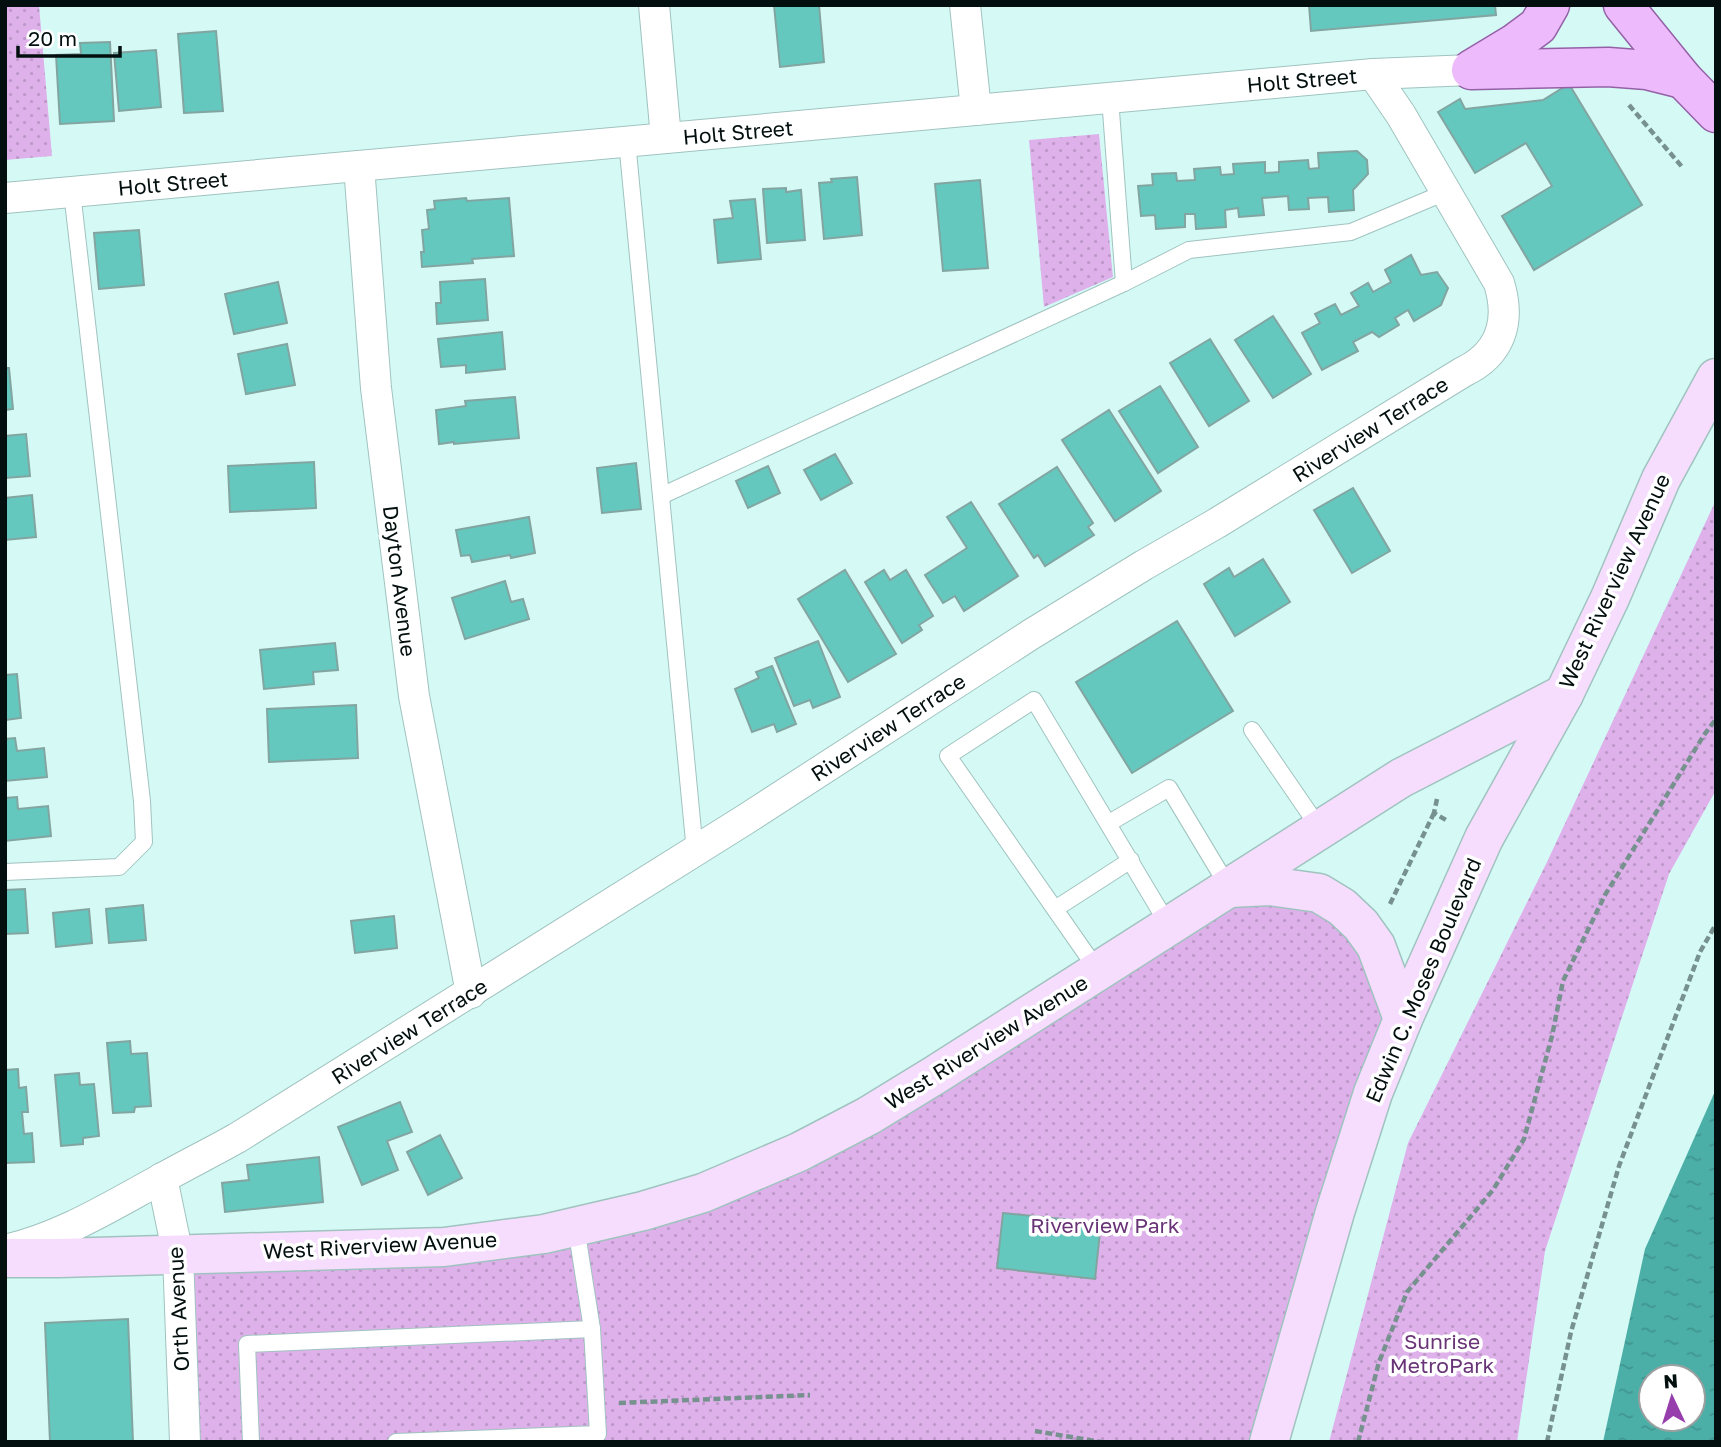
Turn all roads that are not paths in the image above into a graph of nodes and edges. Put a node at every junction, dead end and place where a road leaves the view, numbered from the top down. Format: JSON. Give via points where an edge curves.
{"nodes":[{"id":1,"x":654,"y":5,"type":"edge"},
{"id":2,"x":965,"y":5,"type":"edge"},
{"id":3,"x":1550,"y":5,"type":"edge"},
{"id":4,"x":1623,"y":5,"type":"edge"},
{"id":5,"x":1471,"y":69,"type":"junction"},
{"id":6,"x":1373,"y":74,"type":"junction"},
{"id":7,"x":1683,"y":79,"type":"junction"},
{"id":8,"x":1110,"y":97,"type":"junction"},
{"id":9,"x":976,"y":110,"type":"junction"},
{"id":10,"x":1716,"y":113,"type":"edge"},
{"id":11,"x":666,"y":138,"type":"junction"},
{"id":12,"x":627,"y":141,"type":"junction"},
{"id":13,"x":359,"y":166,"type":"junction"},
{"id":14,"x":72,"y":192,"type":"junction"},
{"id":15,"x":1446,"y":192,"type":"junction"},
{"id":16,"x":5,"y":198,"type":"edge"},
{"id":17,"x":1124,"y":283,"type":"junction"},
{"id":18,"x":1716,"y":378,"type":"edge"},
{"id":19,"x":661,"y":496,"type":"junction"},
{"id":20,"x":1564,"y":694,"type":"junction"},
{"id":21,"x":1252,"y":730,"type":"dead end"},
{"id":22,"x":1109,"y":823,"type":"junction"},
{"id":23,"x":1321,"y":829,"type":"junction"},
{"id":24,"x":695,"y":852,"type":"junction"},
{"id":25,"x":1131,"y":860,"type":"junction"},
{"id":26,"x":5,"y":872,"type":"edge"},
{"id":27,"x":1229,"y":888,"type":"junction"},
{"id":28,"x":1055,"y":909,"type":"junction"},
{"id":29,"x":1169,"y":926,"type":"junction"},
{"id":30,"x":1098,"y":971,"type":"junction"},
{"id":31,"x":471,"y":993,"type":"junction"},
{"id":32,"x":1403,"y":1019,"type":"junction"},
{"id":33,"x":162,"y":1178,"type":"junction"},
{"id":34,"x":576,"y":1227,"type":"junction"},
{"id":35,"x":5,"y":1250,"type":"edge"},
{"id":36,"x":178,"y":1255,"type":"junction"},
{"id":37,"x":5,"y":1258,"type":"edge"},
{"id":38,"x":592,"y":1329,"type":"junction"},
{"id":39,"x":185,"y":1442,"type":"edge"},
{"id":40,"x":251,"y":1442,"type":"edge"},
{"id":41,"x":396,"y":1442,"type":"edge"},
{"id":42,"x":1269,"y":1442,"type":"edge"}],
"edges":[{"from":1,"to":11,"type":"street"},
{"from":2,"to":9,"type":"street"},
{"from":3,"to":5,"type":"main road","via":[[1538,26]]},
{"from":4,"to":7,"type":"main road"},
{"from":5,"to":6,"type":"street","name":"Holt Street"},
{"from":5,"to":7,"type":"main road","via":[[1608,67]]},
{"from":6,"to":8,"type":"street","name":"Holt Street"},
{"from":6,"to":15,"type":"street","name":"Riverview Terrace"},
{"from":7,"to":10,"type":"main road"},
{"from":8,"to":9,"type":"street","name":"Holt Street"},
{"from":8,"to":17,"type":"lane"},
{"from":9,"to":11,"type":"street","name":"Holt Street"},
{"from":11,"to":12,"type":"street","name":"Holt Street"},
{"from":12,"to":13,"type":"street","name":"Holt Street"},
{"from":12,"to":19,"type":"lane"},
{"from":13,"to":14,"type":"street","name":"Holt Street"},
{"from":13,"to":31,"type":"street","name":"Dayton Avenue","via":[[376,388],[414,696]]},
{"from":14,"to":16,"type":"street","name":"Holt Street"},
{"from":14,"to":26,"type":"lane","via":[[144,842],[119,867]]},
{"from":15,"to":17,"type":"lane","via":[[1351,232],[1189,250]]},
{"from":15,"to":24,"type":"street","name":"Riverview Terrace","via":[[1499,283],[1504,301],[1498,338],[1474,367],[1030,635]]},
{"from":17,"to":19,"type":"lane"},
{"from":18,"to":20,"type":"street","name":"West Riverview Avenue","via":[[1661,479]]},
{"from":19,"to":24,"type":"lane"},
{"from":20,"to":23,"type":"street","name":"West Riverview Avenue","via":[[1401,778]]},
{"from":20,"to":32,"type":"street","name":"Edwin C. Moses Boulevard","via":[[1484,838]]},
{"from":21,"to":23,"type":"lane"},
{"from":22,"to":25,"type":"lane"},
{"from":22,"to":27,"type":"lane","via":[[1169,788]]},
{"from":22,"to":28,"type":"lane","via":[[1034,700],[948,756]]},
{"from":23,"to":27,"type":"street","name":"West Riverview Avenue"},
{"from":24,"to":31,"type":"street","name":"Riverview Terrace"},
{"from":25,"to":28,"type":"lane"},
{"from":25,"to":29,"type":"lane"},
{"from":27,"to":29,"type":"street","name":"West Riverview Avenue"},
{"from":27,"to":32,"type":"street","via":[[1269,886],[1319,893],[1342,907],[1376,946]]},
{"from":28,"to":30,"type":"lane"},
{"from":29,"to":30,"type":"street","name":"West Riverview Avenue"},
{"from":30,"to":34,"type":"street","name":"West Riverview Avenue","via":[[879,1109],[799,1152],[703,1192]]},
{"from":31,"to":33,"type":"street","name":"Riverview Terrace","via":[[237,1139]]},
{"from":32,"to":42,"type":"street","name":"Edwin C. Moses Boulevard","via":[[1373,1093],[1335,1212]]},
{"from":33,"to":35,"type":"street","name":"Riverview Terrace","via":[[60,1232]]},
{"from":33,"to":36,"type":"street","name":"Orth Avenue"},
{"from":34,"to":36,"type":"street","name":"West Riverview Avenue","via":[[444,1247]]},
{"from":34,"to":38,"type":"lane"},
{"from":36,"to":37,"type":"street","name":"West Riverview Avenue"},
{"from":36,"to":39,"type":"street","name":"Orth Avenue"},
{"from":38,"to":40,"type":"lane","via":[[247,1344]]},
{"from":38,"to":41,"type":"lane","via":[[598,1434]]}]}
